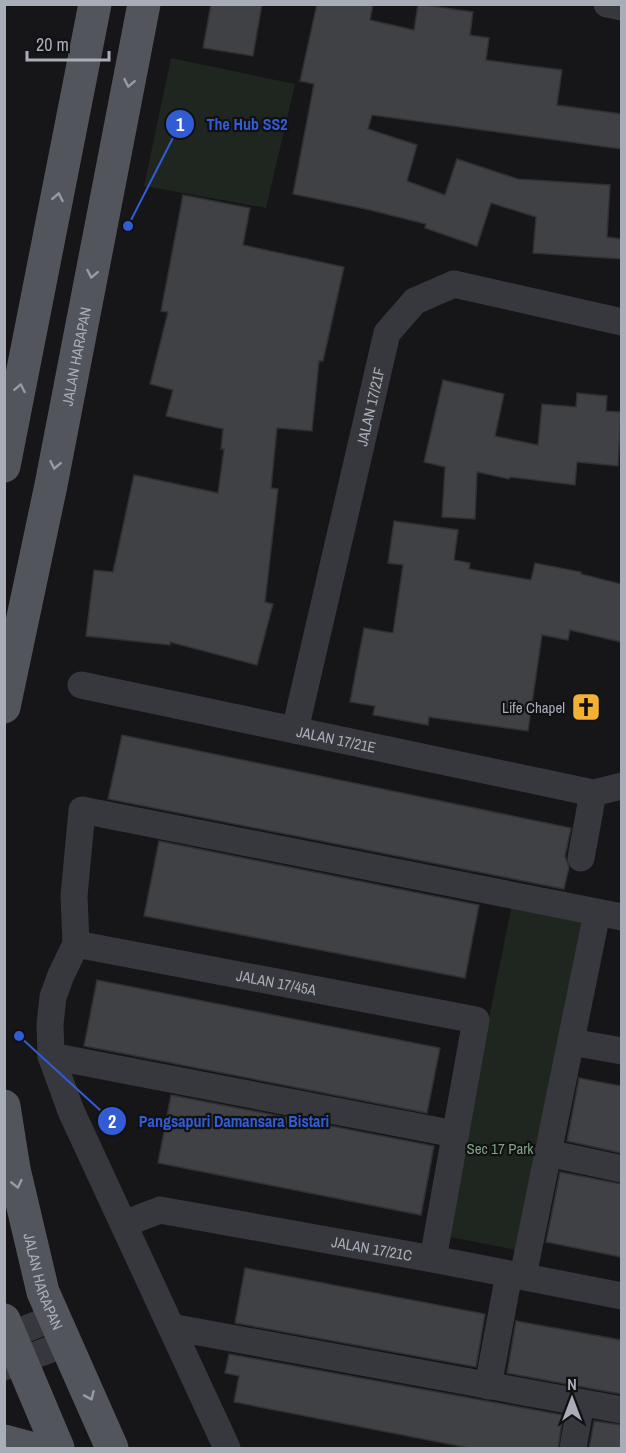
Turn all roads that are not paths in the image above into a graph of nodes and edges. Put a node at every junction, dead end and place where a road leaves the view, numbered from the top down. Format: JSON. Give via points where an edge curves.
{"nodes":[{"id":1,"x":95,"y":4,"type":"edge"},
{"id":2,"x":144,"y":4,"type":"edge"},
{"id":3,"x":607,"y":4,"type":"edge"},
{"id":4,"x":621,"y":8,"type":"edge"},
{"id":5,"x":621,"y":322,"type":"edge"},
{"id":6,"x":4,"y":466,"type":"edge"},
{"id":7,"x":81,"y":686,"type":"dead end"},
{"id":8,"x":4,"y":707,"type":"edge"},
{"id":9,"x":295,"y":730,"type":"junction"},
{"id":10,"x":621,"y":786,"type":"edge"},
{"id":11,"x":593,"y":793,"type":"junction"},
{"id":12,"x":581,"y":858,"type":"dead end"},
{"id":13,"x":609,"y":915,"type":"edge"},
{"id":14,"x":76,"y":944,"type":"junction"},
{"id":15,"x":571,"y":1042,"type":"junction"},
{"id":16,"x":621,"y":1051,"type":"edge"},
{"id":17,"x":51,"y":1056,"type":"junction"},
{"id":18,"x":4,"y":1106,"type":"edge"},
{"id":19,"x":455,"y":1134,"type":"junction"},
{"id":20,"x":548,"y":1154,"type":"junction"},
{"id":21,"x":621,"y":1169,"type":"edge"},
{"id":22,"x":124,"y":1224,"type":"junction"},
{"id":23,"x":433,"y":1259,"type":"junction"},
{"id":24,"x":516,"y":1275,"type":"junction"},
{"id":25,"x":621,"y":1296,"type":"edge"},
{"id":26,"x":171,"y":1327,"type":"junction"},
{"id":27,"x":61,"y":1330,"type":"junction"},
{"id":28,"x":9,"y":1344,"type":"edge"},
{"id":29,"x":488,"y":1386,"type":"junction"},
{"id":30,"x":581,"y":1403,"type":"junction"},
{"id":31,"x":621,"y":1410,"type":"edge"},
{"id":32,"x":4,"y":1441,"type":"edge"},
{"id":33,"x":30,"y":1449,"type":"edge"},
{"id":34,"x":58,"y":1449,"type":"edge"},
{"id":35,"x":112,"y":1449,"type":"edge"},
{"id":36,"x":228,"y":1449,"type":"edge"},
{"id":37,"x":573,"y":1449,"type":"edge"}],
"edges":[{"from":6,"to":1,"type":"main road","one_way":true},
{"from":2,"to":8,"type":"main road","name":"JALAN HARAPAN","one_way":true},
{"from":3,"to":4,"type":"street"},
{"from":5,"to":9,"type":"street","name":"JALAN 17/21F","via":[[454,284],[415,301],[387,333]]},
{"from":7,"to":9,"type":"street","name":"JALAN 17/21E"},
{"from":9,"to":11,"type":"street","name":"JALAN 17/21E"},
{"from":10,"to":11,"type":"street"},
{"from":11,"to":12,"type":"street"},
{"from":13,"to":14,"type":"street","via":[[82,810],[74,896]]},
{"from":13,"to":15,"type":"street"},
{"from":14,"to":17,"type":"street","via":[[53,997]]},
{"from":14,"to":19,"type":"street","name":"JALAN 17/45A","via":[[476,1020]]},
{"from":15,"to":16,"type":"street"},
{"from":15,"to":20,"type":"street"},
{"from":17,"to":19,"type":"street"},
{"from":17,"to":22,"type":"street","via":[[71,1111]]},
{"from":18,"to":27,"type":"main road","name":"JALAN HARAPAN","one_way":true,"via":[[14,1169],[43,1292]]},
{"from":19,"to":23,"type":"street"},
{"from":20,"to":21,"type":"street"},
{"from":20,"to":24,"type":"street"},
{"from":22,"to":23,"type":"street","name":"JALAN 17/21C","via":[[160,1210]]},
{"from":22,"to":26,"type":"street"},
{"from":23,"to":24,"type":"street","name":"JALAN 17/21C"},
{"from":24,"to":25,"type":"street","name":"JALAN 17/21C"},
{"from":24,"to":29,"type":"street"},
{"from":26,"to":29,"type":"street"},
{"from":26,"to":36,"type":"street"},
{"from":27,"to":28,"type":"street"},
{"from":27,"to":35,"type":"main road","name":"JALAN HARAPAN","one_way":true},
{"from":28,"to":34,"type":"main road"},
{"from":29,"to":30,"type":"street"},
{"from":30,"to":31,"type":"street"},
{"from":30,"to":37,"type":"street"},
{"from":32,"to":33,"type":"main road"}]}
